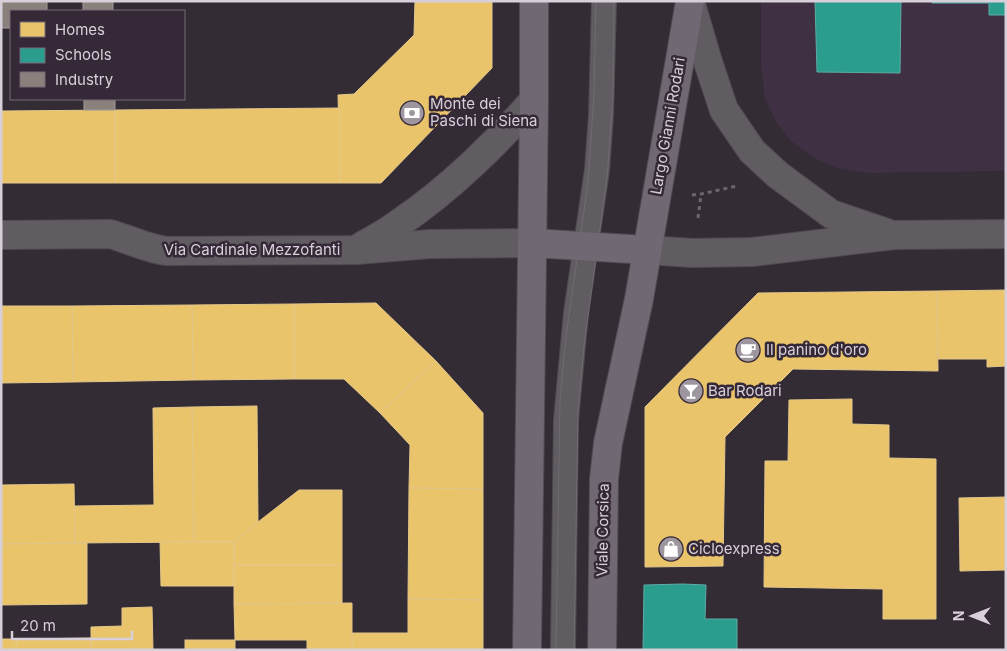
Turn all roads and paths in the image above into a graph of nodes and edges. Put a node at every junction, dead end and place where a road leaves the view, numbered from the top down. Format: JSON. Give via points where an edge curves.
{"nodes":[{"id":1,"x":534,"y":1,"type":"edge"},
{"id":2,"x":604,"y":1,"type":"edge"},
{"id":3,"x":690,"y":1,"type":"edge"},
{"id":4,"x":534,"y":100,"type":"junction"},
{"id":5,"x":740,"y":185,"type":"dead end"},
{"id":6,"x":698,"y":219,"type":"dead end"},
{"id":7,"x":1006,"y":234,"type":"edge"},
{"id":8,"x":1,"y":235,"type":"edge"},
{"id":9,"x":894,"y":235,"type":"junction"},
{"id":10,"x":532,"y":243,"type":"junction"},
{"id":11,"x":586,"y":246,"type":"junction"},
{"id":12,"x":356,"y":250,"type":"junction"},
{"id":13,"x":647,"y":250,"type":"junction"},
{"id":14,"x":614,"y":410,"type":"joint"},
{"id":15,"x":527,"y":650,"type":"edge"},
{"id":16,"x":563,"y":650,"type":"edge"},
{"id":17,"x":602,"y":650,"type":"edge"}],
"edges":[{"from":1,"to":4,"type":"main road"},
{"from":2,"to":11,"type":"lane","via":[[597,170]]},
{"from":3,"to":9,"type":"street","via":[[724,110],[752,151],[778,176],[831,214]]},
{"from":3,"to":13,"type":"main road","name":"Largo Gianni Rodari"},
{"from":4,"to":10,"type":"main road"},
{"from":4,"to":12,"type":"street","name":"Via Cardinale Mezzofanti","via":[[510,129],[442,190],[402,222]]},
{"from":5,"to":6,"type":"path","via":[[702,194]]},
{"from":7,"to":9,"type":"street"},
{"from":8,"to":12,"type":"street","name":"Via Cardinale Mezzofanti","via":[[110,234],[167,251]]},
{"from":9,"to":13,"type":"street","via":[[752,252]]},
{"from":10,"to":11,"type":"main road"},
{"from":10,"to":12,"type":"street","name":"Via Cardinale Mezzofanti","via":[[430,244]]},
{"from":10,"to":15,"type":"main road"},
{"from":11,"to":13,"type":"main road"},
{"from":11,"to":16,"type":"lane","via":[[568,384]]},
{"from":13,"to":14,"type":"main road","name":"Largo Gianni Rodari"},
{"from":14,"to":17,"type":"main road","name":"Viale Corsica","via":[[604,479]]}]}
